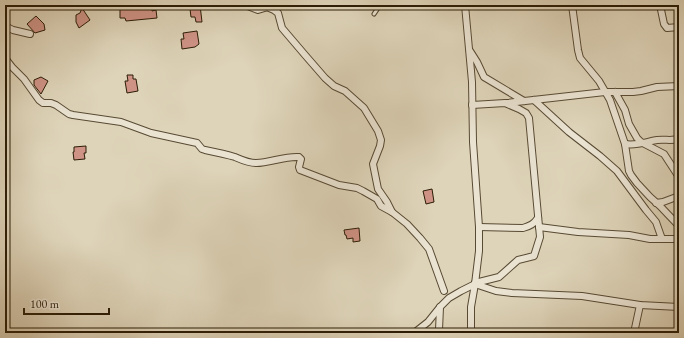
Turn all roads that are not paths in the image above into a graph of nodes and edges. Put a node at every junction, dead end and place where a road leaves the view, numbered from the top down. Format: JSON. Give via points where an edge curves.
{"nodes":[{"id":1,"x":245,"y":5,"type":"edge"},
{"id":2,"x":285,"y":5,"type":"edge"},
{"id":3,"x":380,"y":5,"type":"edge"},
{"id":4,"x":465,"y":5,"type":"edge"},
{"id":5,"x":572,"y":5,"type":"edge"},
{"id":6,"x":578,"y":5,"type":"edge"},
{"id":7,"x":660,"y":5,"type":"edge"},
{"id":8,"x":267,"y":7,"type":"junction"},
{"id":9,"x":573,"y":12,"type":"junction"},
{"id":10,"x":374,"y":14,"type":"dead end"},
{"id":11,"x":5,"y":26,"type":"edge"},
{"id":12,"x":679,"y":27,"type":"edge"},
{"id":13,"x":30,"y":34,"type":"dead end"},
{"id":14,"x":469,"y":49,"type":"junction"},
{"id":15,"x":5,"y":58,"type":"edge"},
{"id":16,"x":679,"y":86,"type":"edge"},
{"id":17,"x":605,"y":92,"type":"junction"},
{"id":18,"x":615,"y":92,"type":"junction"},
{"id":19,"x":534,"y":100,"type":"junction"},
{"id":20,"x":524,"y":101,"type":"junction"},
{"id":21,"x":505,"y":103,"type":"junction"},
{"id":22,"x":472,"y":105,"type":"junction"},
{"id":23,"x":679,"y":139,"type":"edge"},
{"id":24,"x":644,"y":143,"type":"junction"},
{"id":25,"x":625,"y":144,"type":"junction"},
{"id":26,"x":679,"y":177,"type":"edge"},
{"id":27,"x":679,"y":196,"type":"edge"},
{"id":28,"x":656,"y":203,"type":"junction"},
{"id":29,"x":392,"y":212,"type":"junction"},
{"id":30,"x":538,"y":218,"type":"junction"},
{"id":31,"x":679,"y":226,"type":"edge"},
{"id":32,"x":479,"y":227,"type":"junction"},
{"id":33,"x":539,"y":227,"type":"junction"},
{"id":34,"x":662,"y":239,"type":"junction"},
{"id":35,"x":679,"y":239,"type":"edge"},
{"id":36,"x":475,"y":284,"type":"junction"},
{"id":37,"x":444,"y":291,"type":"dead end"},
{"id":38,"x":640,"y":305,"type":"junction"},
{"id":39,"x":440,"y":307,"type":"junction"},
{"id":40,"x":679,"y":307,"type":"edge"},
{"id":41,"x":414,"y":333,"type":"edge"},
{"id":42,"x":438,"y":333,"type":"edge"},
{"id":43,"x":471,"y":333,"type":"edge"},
{"id":44,"x":634,"y":333,"type":"edge"}],
"edges":[{"from":1,"to":8,"type":"street","via":[[257,10]]},
{"from":2,"to":8,"type":"street"},
{"from":3,"to":10,"type":"lane"},
{"from":4,"to":14,"type":"street"},
{"from":5,"to":9,"type":"street"},
{"from":6,"to":9,"type":"street"},
{"from":7,"to":12,"type":"street","via":[[665,26]]},
{"from":8,"to":29,"type":"street","via":[[278,13],[282,28],[325,78],[364,108],[381,140],[373,164],[378,189]]},
{"from":9,"to":17,"type":"street","via":[[580,58]]},
{"from":11,"to":13,"type":"street"},
{"from":14,"to":20,"type":"street","via":[[484,77]]},
{"from":14,"to":22,"type":"street"},
{"from":15,"to":29,"type":"street","via":[[39,100],[43,103],[52,103],[72,116],[121,122],[151,133],[197,143],[202,149],[246,162],[263,163],[299,157],[300,169],[357,188],[377,199],[381,206]]},
{"from":16,"to":18,"type":"street"},
{"from":17,"to":18,"type":"street"},
{"from":17,"to":19,"type":"street"},
{"from":17,"to":25,"type":"street"},
{"from":18,"to":24,"type":"street","via":[[624,107],[629,124],[637,138]]},
{"from":19,"to":20,"type":"street"},
{"from":19,"to":34,"type":"street","via":[[617,172],[656,222]]},
{"from":20,"to":21,"type":"street"},
{"from":21,"to":22,"type":"street"},
{"from":21,"to":30,"type":"street","via":[[526,113],[529,118]]},
{"from":22,"to":32,"type":"street"},
{"from":23,"to":24,"type":"street"},
{"from":24,"to":25,"type":"street"},
{"from":24,"to":26,"type":"street","via":[[664,154]]},
{"from":25,"to":28,"type":"street","via":[[631,175]]},
{"from":27,"to":28,"type":"street"},
{"from":28,"to":31,"type":"street"},
{"from":29,"to":37,"type":"street","via":[[426,243]]},
{"from":30,"to":32,"type":"street","via":[[534,224],[523,228]]},
{"from":30,"to":33,"type":"street"},
{"from":32,"to":36,"type":"street"},
{"from":33,"to":34,"type":"street"},
{"from":33,"to":36,"type":"street","via":[[540,239],[534,256],[518,260],[499,277]]},
{"from":34,"to":35,"type":"street"},
{"from":36,"to":38,"type":"street","via":[[496,291],[582,296]]},
{"from":36,"to":39,"type":"street","via":[[449,298]]},
{"from":36,"to":43,"type":"street","via":[[471,307]]},
{"from":38,"to":40,"type":"street"},
{"from":38,"to":44,"type":"street"},
{"from":39,"to":41,"type":"street","via":[[428,322]]},
{"from":39,"to":42,"type":"street"}]}
